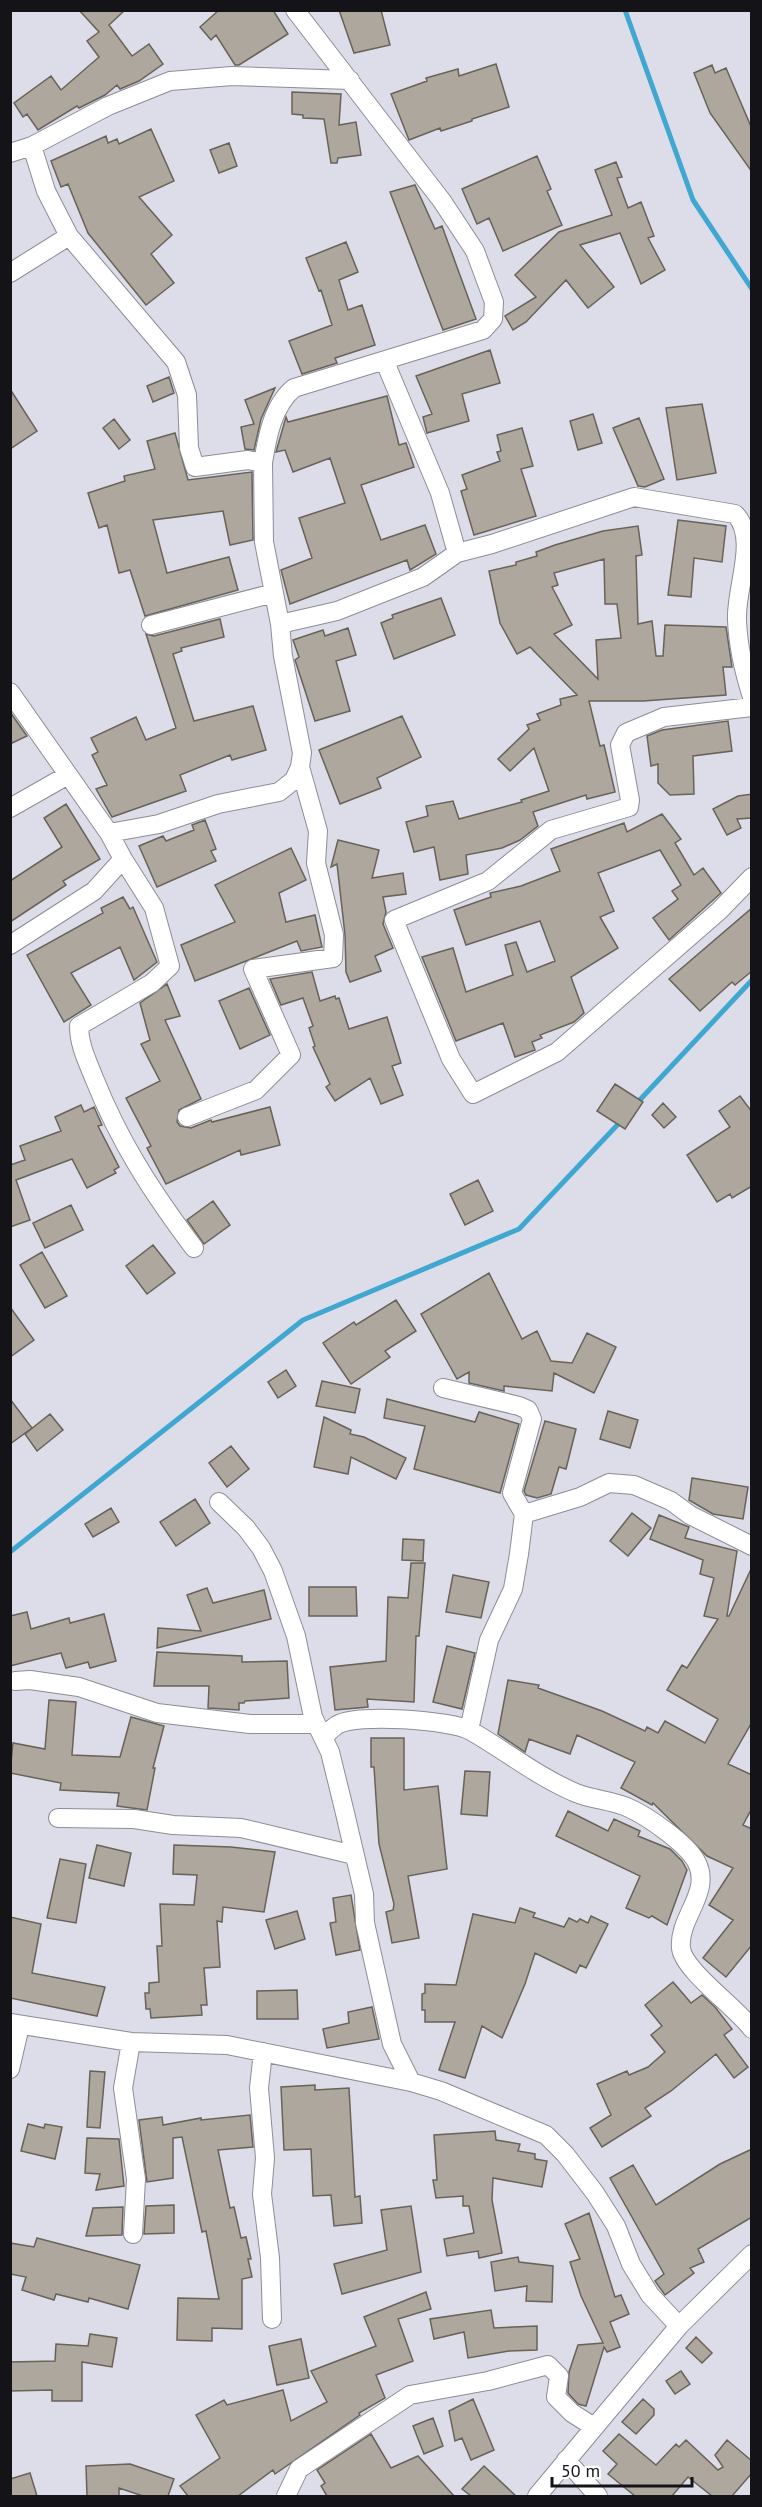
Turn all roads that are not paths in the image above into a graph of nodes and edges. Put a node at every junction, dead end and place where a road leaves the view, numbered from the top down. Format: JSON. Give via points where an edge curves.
{"nodes":[{"id":1,"x":295,"y":10,"type":"edge"},
{"id":2,"x":350,"y":80,"type":"junction"},
{"id":3,"x":32,"y":146,"type":"junction"},
{"id":4,"x":10,"y":153,"type":"edge"},
{"id":5,"x":69,"y":236,"type":"junction"},
{"id":6,"x":10,"y":273,"type":"edge"},
{"id":7,"x":386,"y":362,"type":"junction"},
{"id":8,"x":263,"y":463,"type":"junction"},
{"id":9,"x":457,"y":553,"type":"junction"},
{"id":10,"x":747,"y":569,"type":"edge"},
{"id":11,"x":274,"y":593,"type":"junction"},
{"id":12,"x":280,"y":624,"type":"junction"},
{"id":13,"x":151,"y":625,"type":"dead end"},
{"id":14,"x":10,"y":692,"type":"edge"},
{"id":15,"x":752,"y":697,"type":"edge"},
{"id":16,"x":752,"y":707,"type":"edge"},
{"id":17,"x":300,"y":767,"type":"junction"},
{"id":18,"x":68,"y":775,"type":"junction"},
{"id":19,"x":10,"y":808,"type":"edge"},
{"id":20,"x":109,"y":833,"type":"junction"},
{"id":21,"x":123,"y":859,"type":"junction"},
{"id":22,"x":752,"y":877,"type":"edge"},
{"id":23,"x":10,"y":945,"type":"edge"},
{"id":24,"x":187,"y":1117,"type":"dead end"},
{"id":25,"x":194,"y":1248,"type":"dead end"},
{"id":26,"x":443,"y":1388,"type":"dead end"},
{"id":27,"x":219,"y":1502,"type":"dead end"},
{"id":28,"x":524,"y":1514,"type":"junction"},
{"id":29,"x":752,"y":1546,"type":"edge"},
{"id":30,"x":15,"y":1681,"type":"dead end"},
{"id":31,"x":469,"y":1730,"type":"junction"},
{"id":32,"x":320,"y":1731,"type":"junction"},
{"id":33,"x":58,"y":1818,"type":"dead end"},
{"id":34,"x":354,"y":1855,"type":"junction"},
{"id":35,"x":746,"y":2008,"type":"edge"},
{"id":36,"x":15,"y":2024,"type":"edge"},
{"id":37,"x":752,"y":2029,"type":"edge"},
{"id":38,"x":131,"y":2042,"type":"junction"},
{"id":39,"x":263,"y":2052,"type":"junction"},
{"id":40,"x":10,"y":2069,"type":"edge"},
{"id":41,"x":411,"y":2082,"type":"junction"},
{"id":42,"x":133,"y":2234,"type":"dead end"},
{"id":43,"x":752,"y":2254,"type":"edge"},
{"id":44,"x":272,"y":2319,"type":"dead end"},
{"id":45,"x":679,"y":2326,"type":"junction"},
{"id":46,"x":594,"y":2427,"type":"junction"},
{"id":47,"x":566,"y":2460,"type":"junction"},
{"id":48,"x":286,"y":2496,"type":"edge"},
{"id":49,"x":537,"y":2496,"type":"edge"},
{"id":50,"x":598,"y":2496,"type":"edge"}],
"edges":[{"from":1,"to":2,"type":"street"},
{"from":2,"to":3,"type":"street","via":[[232,76],[170,81],[108,106]]},
{"from":2,"to":7,"type":"street","via":[[475,251],[494,302],[493,319],[483,330]]},
{"from":3,"to":4,"type":"street"},
{"from":3,"to":5,"type":"street","via":[[46,192]]},
{"from":5,"to":6,"type":"street"},
{"from":5,"to":8,"type":"street","via":[[176,362],[187,395],[189,448],[195,467],[248,460]]},
{"from":7,"to":8,"type":"street","via":[[354,368],[294,388],[284,396],[267,437]]},
{"from":7,"to":9,"type":"street","via":[[440,493]]},
{"from":8,"to":11,"type":"street","via":[[264,542]]},
{"from":9,"to":10,"type":"street","via":[[634,497],[735,514],[743,523],[747,539]]},
{"from":9,"to":12,"type":"street","via":[[423,577],[391,590],[337,611]]},
{"from":10,"to":15,"type":"street","via":[[737,618],[741,660]]},
{"from":11,"to":12,"type":"street"},
{"from":11,"to":13,"type":"street"},
{"from":12,"to":17,"type":"street","via":[[302,753]]},
{"from":14,"to":18,"type":"street"},
{"from":16,"to":22,"type":"street","via":[[664,717],[626,733],[620,745],[628,807],[551,830],[488,881],[394,920],[451,1059],[473,1094],[557,1052],[719,911]]},
{"from":17,"to":20,"type":"street","via":[[294,780],[279,792]]},
{"from":17,"to":24,"type":"street","via":[[318,831],[316,863],[334,935],[333,958],[253,969],[291,1055],[256,1090]]},
{"from":18,"to":19,"type":"street"},
{"from":18,"to":20,"type":"street"},
{"from":20,"to":21,"type":"street"},
{"from":21,"to":23,"type":"street","via":[[94,891]]},
{"from":21,"to":25,"type":"street","via":[[154,908],[170,966],[152,983],[79,1026],[79,1040],[109,1116],[148,1187]]},
{"from":26,"to":28,"type":"street","via":[[528,1410],[532,1419],[512,1493]]},
{"from":27,"to":32,"type":"street","via":[[246,1528],[273,1571],[296,1636]]},
{"from":28,"to":29,"type":"street","via":[[580,1497],[609,1483],[634,1485]]},
{"from":28,"to":31,"type":"street","via":[[513,1589],[489,1640]]},
{"from":30,"to":32,"type":"street","via":[[79,1687],[157,1713]]},
{"from":31,"to":32,"type":"street","via":[[443,1722],[360,1719]]},
{"from":31,"to":35,"type":"street","via":[[577,1794],[628,1807],[682,1845],[696,1861],[700,1890],[681,1948],[687,1962]]},
{"from":32,"to":34,"type":"street","via":[[330,1752]]},
{"from":33,"to":34,"type":"street","via":[[241,1828]]},
{"from":34,"to":41,"type":"street","via":[[392,2044]]},
{"from":35,"to":37,"type":"street"},
{"from":36,"to":38,"type":"street"},
{"from":36,"to":40,"type":"street"},
{"from":38,"to":39,"type":"street","via":[[227,2044]]},
{"from":38,"to":42,"type":"street","via":[[123,2088],[136,2180]]},
{"from":39,"to":41,"type":"street"},
{"from":39,"to":44,"type":"street","via":[[259,2088],[265,2158],[262,2194]]},
{"from":41,"to":45,"type":"street","via":[[546,2135],[566,2154],[595,2193],[650,2295]]},
{"from":43,"to":45,"type":"street"},
{"from":45,"to":46,"type":"street"},
{"from":46,"to":47,"type":"street"},
{"from":46,"to":48,"type":"street","via":[[556,2397],[559,2376],[548,2366],[488,2381],[440,2387],[410,2395],[299,2469]]},
{"from":47,"to":49,"type":"street"},
{"from":47,"to":50,"type":"street"}]}
